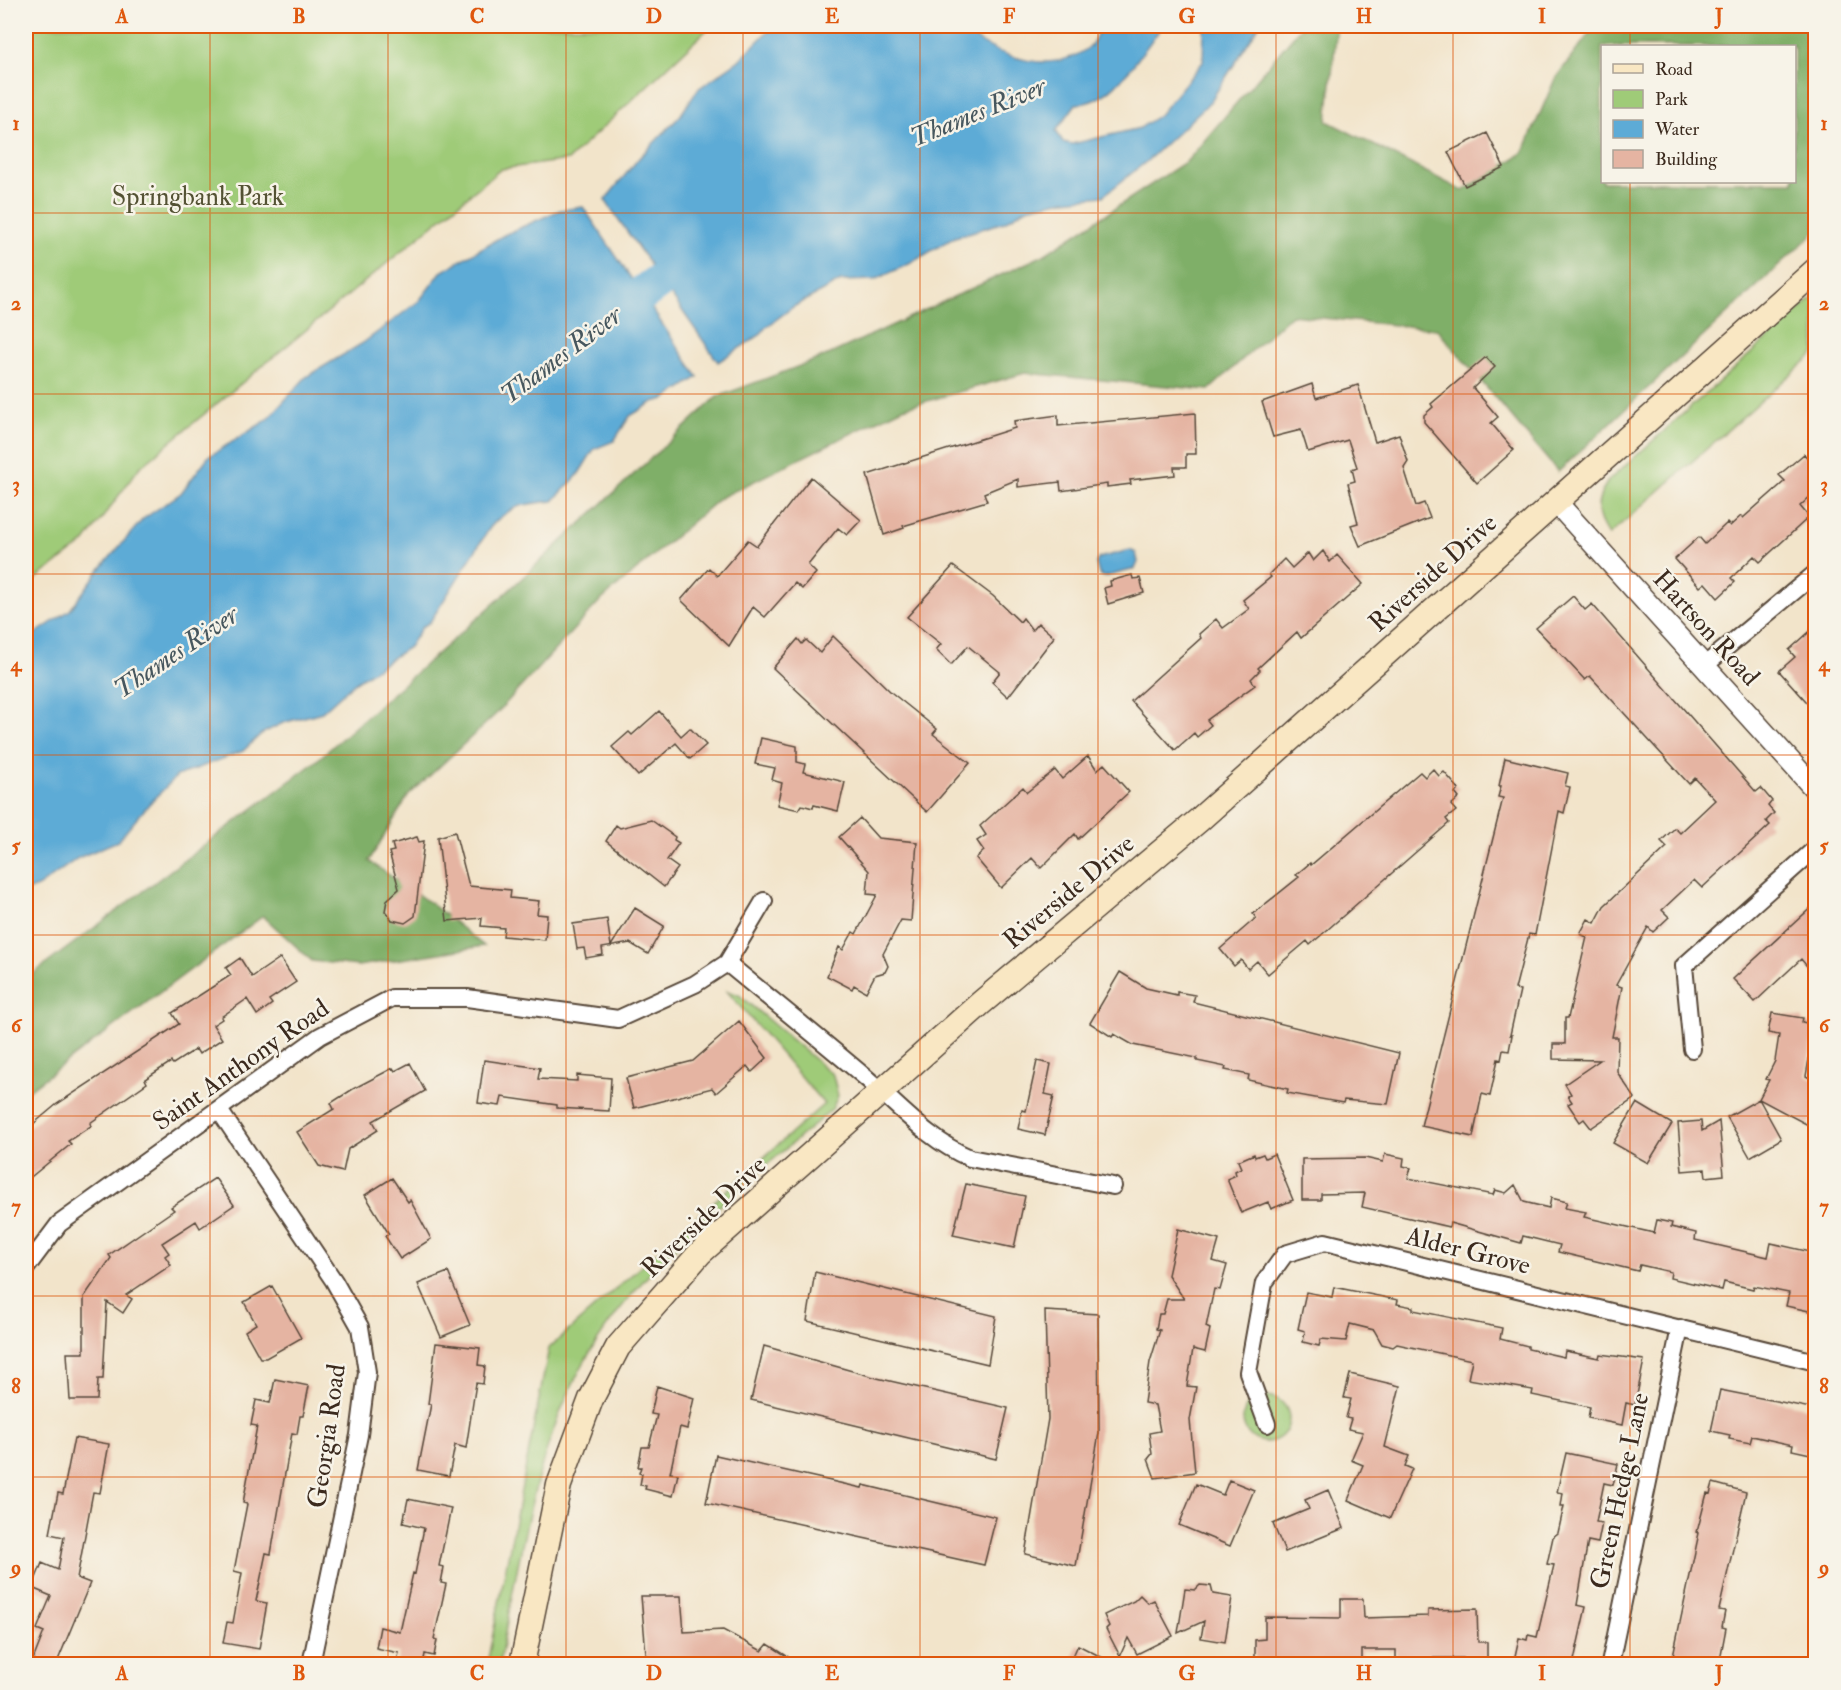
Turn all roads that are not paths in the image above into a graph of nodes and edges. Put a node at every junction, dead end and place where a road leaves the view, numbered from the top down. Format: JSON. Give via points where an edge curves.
{"nodes":[{"id":1,"x":1815,"y":270,"type":"edge"},
{"id":2,"x":1556,"y":502,"type":"junction"},
{"id":3,"x":1815,"y":573,"type":"edge"},
{"id":4,"x":1704,"y":666,"type":"junction"},
{"id":5,"x":1815,"y":790,"type":"edge"},
{"id":6,"x":1815,"y":848,"type":"edge"},
{"id":7,"x":764,"y":901,"type":"dead end"},
{"id":8,"x":727,"y":963,"type":"junction"},
{"id":9,"x":1692,"y":1049,"type":"dead end"},
{"id":10,"x":881,"y":1092,"type":"junction"},
{"id":11,"x":219,"y":1110,"type":"junction"},
{"id":12,"x":1113,"y":1186,"type":"dead end"},
{"id":13,"x":26,"y":1268,"type":"edge"},
{"id":14,"x":1680,"y":1328,"type":"junction"},
{"id":15,"x":1815,"y":1362,"type":"edge"},
{"id":16,"x":1267,"y":1424,"type":"dead end"},
{"id":17,"x":311,"y":1665,"type":"edge"},
{"id":18,"x":522,"y":1665,"type":"edge"},
{"id":19,"x":1610,"y":1665,"type":"edge"}],
"edges":[{"from":1,"to":2,"type":"main road","name":"Riverside Drive"},
{"from":2,"to":4,"type":"street","name":"Hartson Road"},
{"from":2,"to":10,"type":"main road","name":"Riverside Drive","via":[[1207,813]]},
{"from":3,"to":4,"type":"street"},
{"from":4,"to":5,"type":"street","name":"Hartson Road"},
{"from":6,"to":9,"type":"street","via":[[1684,966]]},
{"from":7,"to":8,"type":"street","name":"Saint Anthony Road"},
{"from":8,"to":10,"type":"street"},
{"from":8,"to":11,"type":"street","name":"Saint Anthony Road","via":[[695,984],[618,1019],[467,998],[392,998],[320,1036]]},
{"from":10,"to":12,"type":"street","via":[[954,1152]]},
{"from":10,"to":18,"type":"main road","name":"Riverside Drive","via":[[700,1253],[618,1347],[591,1400],[559,1485]]},
{"from":11,"to":13,"type":"street","name":"Saint Anthony Road","via":[[59,1224]]},
{"from":11,"to":17,"type":"street","name":"Georgia Road","via":[[334,1281],[360,1327],[367,1372],[358,1435]]},
{"from":14,"to":15,"type":"street","name":"Alder Grove"},
{"from":14,"to":16,"type":"street","name":"Alder Grove","via":[[1325,1242],[1285,1254],[1264,1283],[1248,1372]]},
{"from":14,"to":19,"type":"street","name":"Green Hedge Lane"}]}
